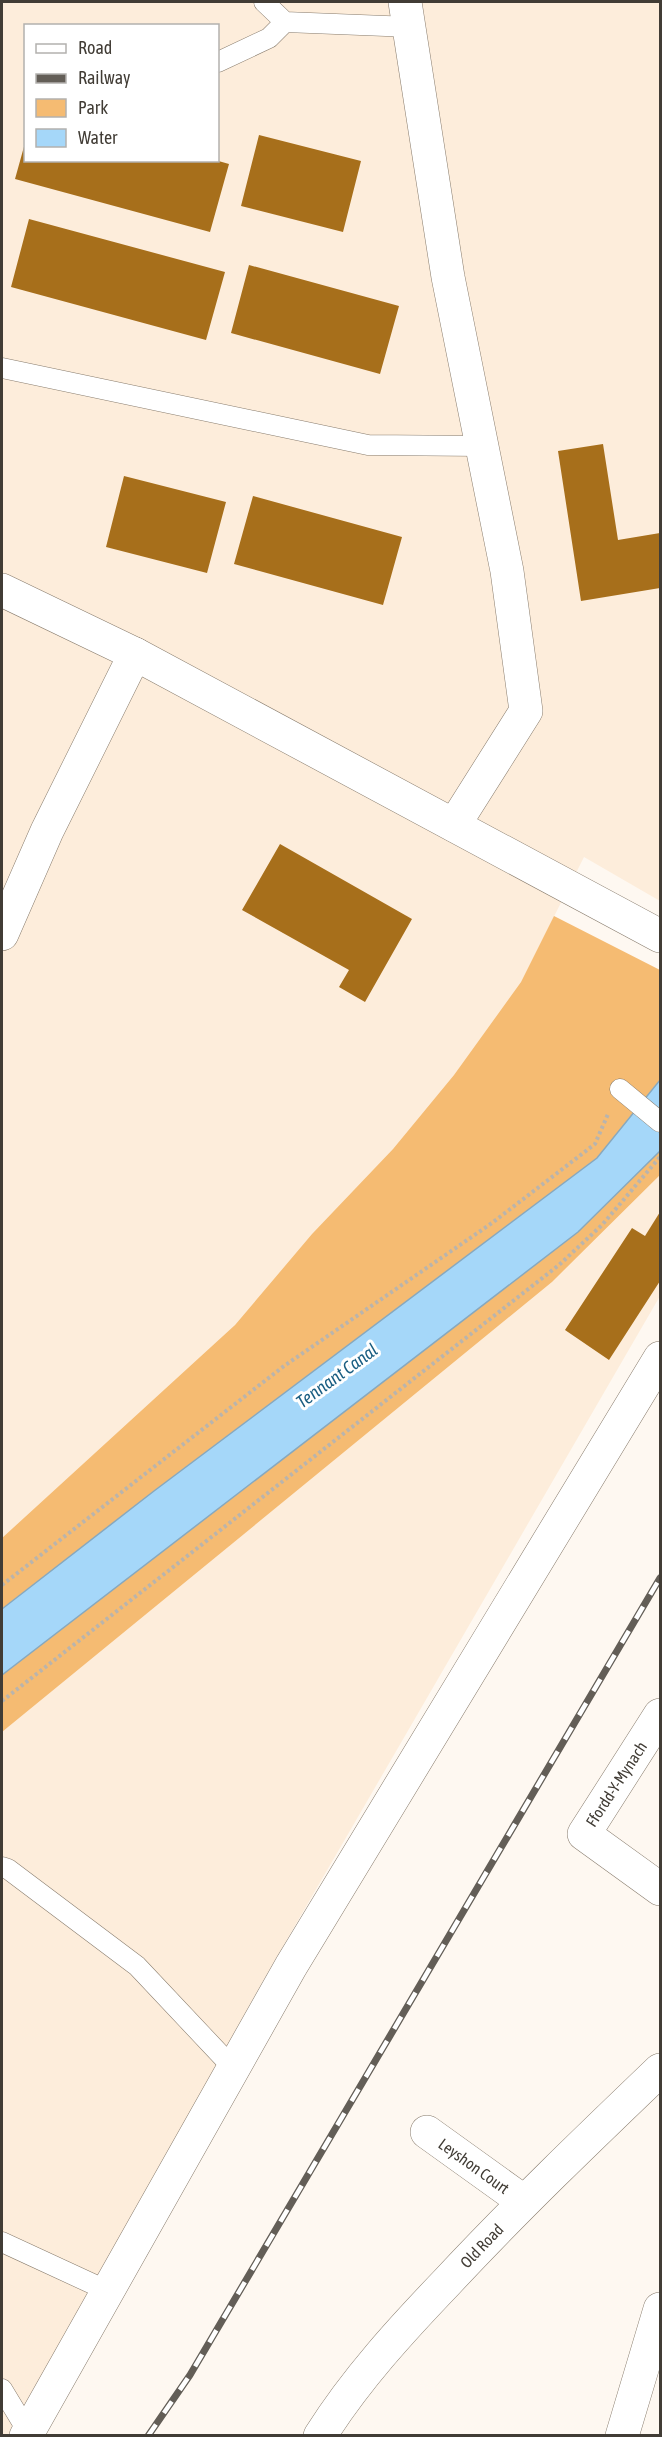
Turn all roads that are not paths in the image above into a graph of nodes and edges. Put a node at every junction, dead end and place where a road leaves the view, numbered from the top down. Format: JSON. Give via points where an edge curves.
{"nodes":[{"id":1,"x":264,"y":2,"type":"edge"},
{"id":2,"x":408,"y":14,"type":"edge"},
{"id":3,"x":285,"y":22,"type":"junction"},
{"id":4,"x":219,"y":62,"type":"edge"},
{"id":5,"x":2,"y":368,"type":"edge"},
{"id":6,"x":481,"y":446,"type":"junction"},
{"id":7,"x":2,"y":590,"type":"edge"},
{"id":8,"x":135,"y":654,"type":"junction"},
{"id":9,"x":454,"y":825,"type":"junction"},
{"id":10,"x":2,"y":934,"type":"edge"},
{"id":11,"x":660,"y":936,"type":"edge"},
{"id":12,"x":620,"y":1089,"type":"road end"},
{"id":13,"x":660,"y":1122,"type":"edge"},
{"id":14,"x":660,"y":1358,"type":"edge"},
{"id":15,"x":660,"y":1715,"type":"edge"},
{"id":16,"x":2,"y":1867,"type":"edge"},
{"id":17,"x":660,"y":1889,"type":"edge"},
{"id":18,"x":234,"y":2069,"type":"junction"},
{"id":19,"x":660,"y":2070,"type":"edge"},
{"id":20,"x":428,"y":2132,"type":"dead end"},
{"id":21,"x":523,"y":2201,"type":"junction"},
{"id":22,"x":2,"y":2242,"type":"edge"},
{"id":23,"x":108,"y":2291,"type":"junction"},
{"id":24,"x":660,"y":2309,"type":"edge"},
{"id":25,"x":2,"y":2390,"type":"edge"},
{"id":26,"x":27,"y":2434,"type":"edge"},
{"id":27,"x":320,"y":2436,"type":"edge"},
{"id":28,"x":622,"y":2436,"type":"edge"}],
"edges":[{"from":1,"to":3,"type":"lane"},
{"from":2,"to":3,"type":"lane"},
{"from":2,"to":6,"type":"street","via":[[448,276]]},
{"from":3,"to":4,"type":"lane","via":[[269,38]]},
{"from":5,"to":6,"type":"lane","via":[[368,445]]},
{"from":6,"to":9,"type":"street","via":[[507,571],[526,711]]},
{"from":7,"to":8,"type":"street"},
{"from":8,"to":9,"type":"street"},
{"from":8,"to":10,"type":"street","via":[[46,831]]},
{"from":9,"to":11,"type":"street"},
{"from":12,"to":13,"type":"lane"},
{"from":14,"to":18,"type":"street","via":[[291,1966]]},
{"from":15,"to":17,"type":"street","name":"Ffordd-Y-Mynach","via":[[584,1834]]},
{"from":16,"to":18,"type":"lane","via":[[137,1966]]},
{"from":18,"to":23,"type":"street"},
{"from":19,"to":21,"type":"street","name":"Old Road"},
{"from":20,"to":21,"type":"street","name":"Leyshon Court"},
{"from":21,"to":27,"type":"street","name":"Old Road","via":[[355,2384]]},
{"from":22,"to":23,"type":"lane"},
{"from":23,"to":26,"type":"street"},
{"from":24,"to":28,"type":"street"},
{"from":25,"to":26,"type":"lane"}]}
